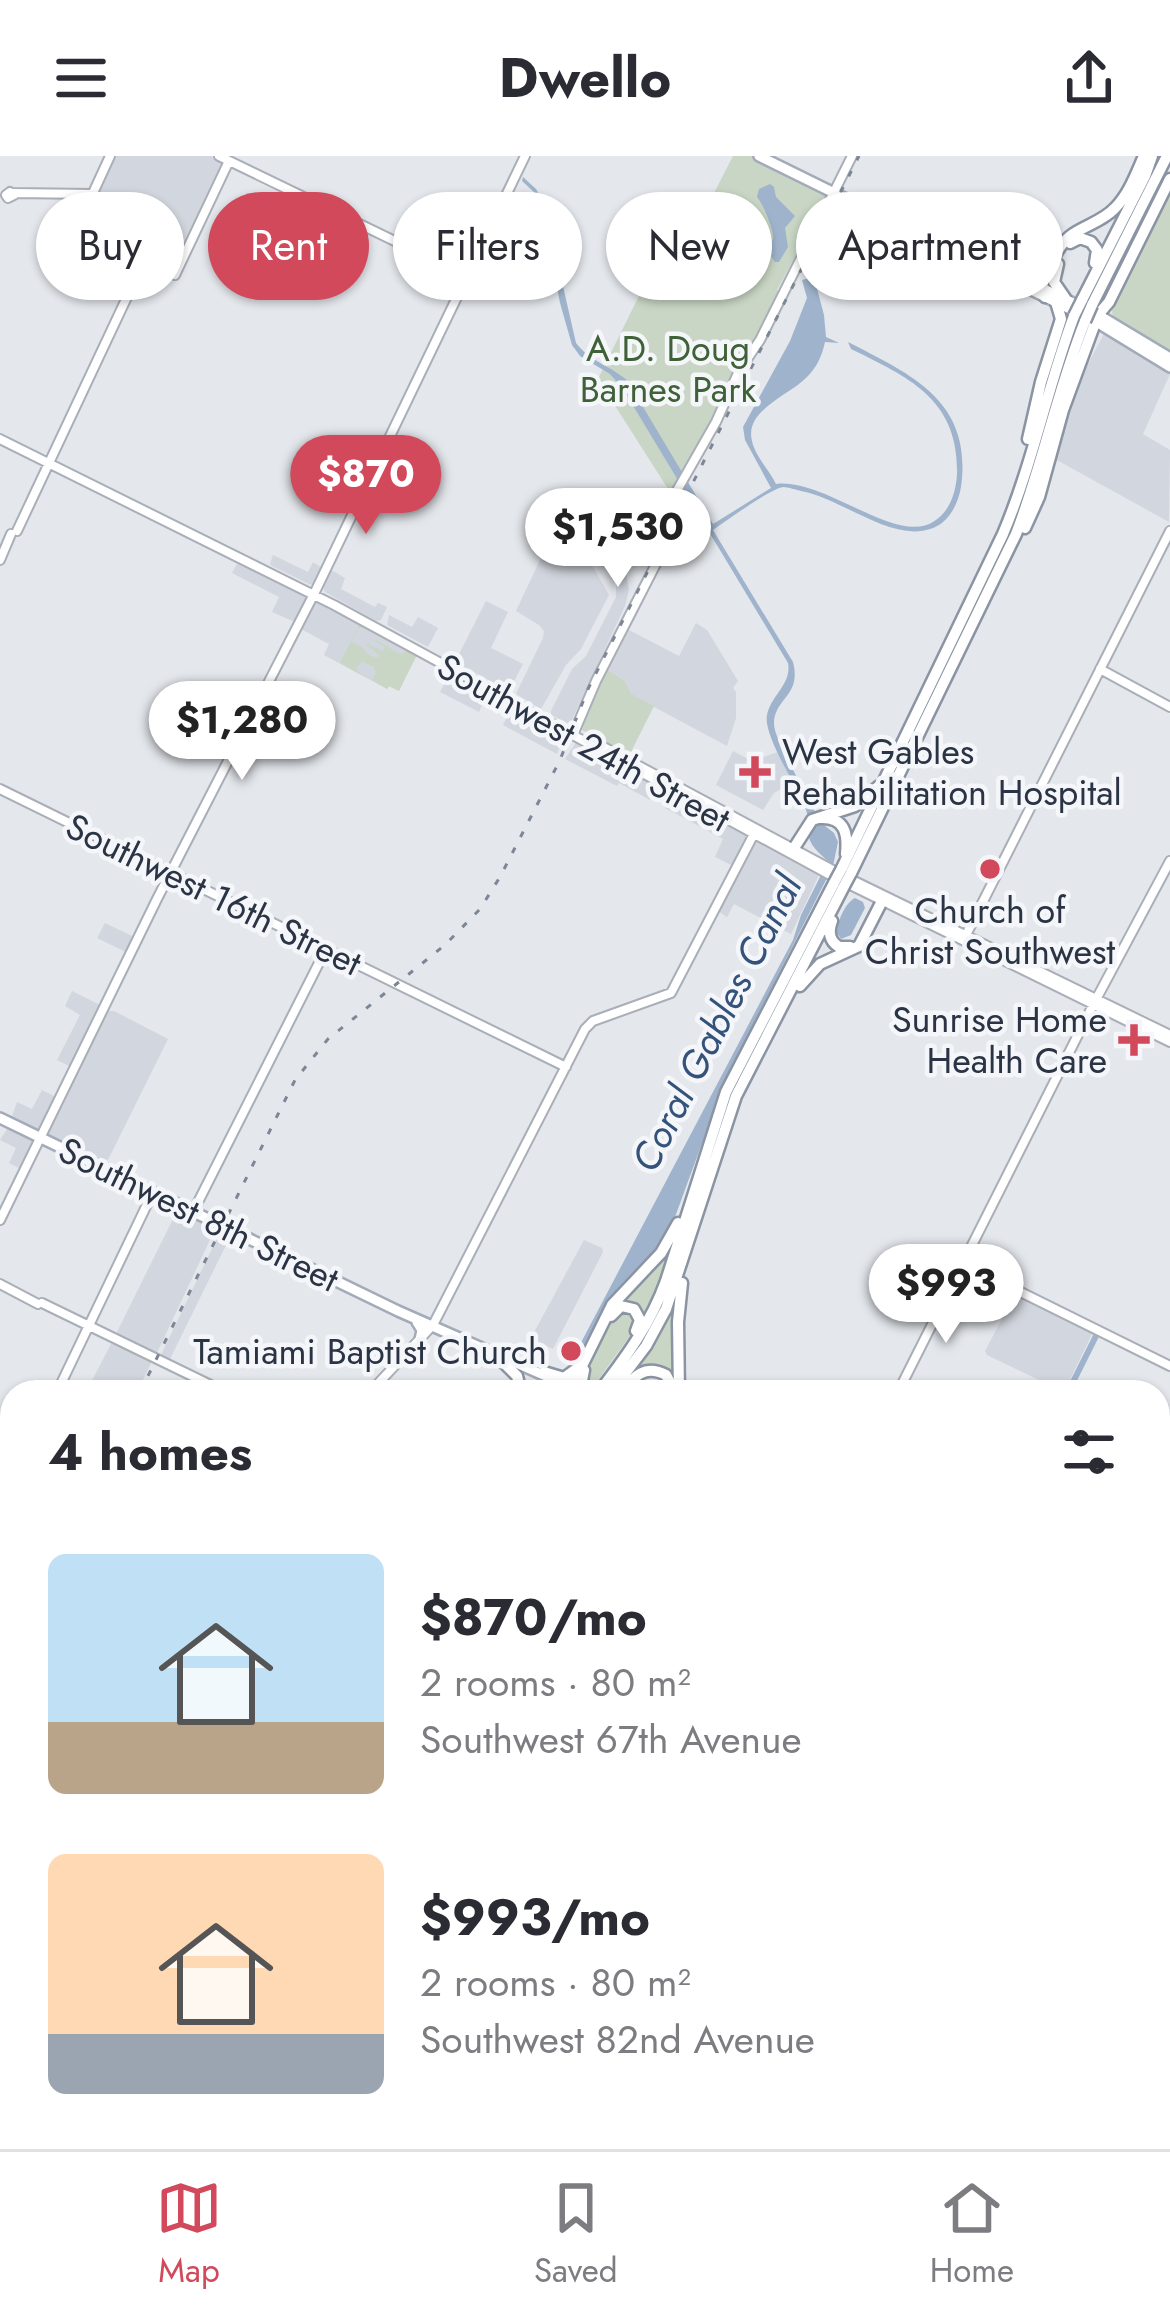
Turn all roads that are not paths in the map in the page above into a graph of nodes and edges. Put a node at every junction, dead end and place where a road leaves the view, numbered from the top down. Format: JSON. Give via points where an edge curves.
{"nodes":[{"id":1,"x":110,"y":156,"type":"edge"},
{"id":2,"x":525,"y":156,"type":"edge"},
{"id":3,"x":759,"y":156,"type":"edge"},
{"id":4,"x":773,"y":156,"type":"edge"},
{"id":5,"x":852,"y":156,"type":"edge"},
{"id":6,"x":1151,"y":156,"type":"edge"},
{"id":7,"x":1167,"y":156,"type":"edge"},
{"id":8,"x":224,"y":158,"type":"edge"},
{"id":9,"x":1170,"y":169,"type":"edge"},
{"id":10,"x":1170,"y":179,"type":"edge"},
{"id":11,"x":93,"y":192,"type":"edge"},
{"id":12,"x":508,"y":192,"type":"edge"},
{"id":13,"x":829,"y":192,"type":"edge"},
{"id":14,"x":830,"y":192,"type":"edge"},
{"id":15,"x":836,"y":192,"type":"edge"},
{"id":16,"x":393,"y":240,"type":"edge"},
{"id":17,"x":1063,"y":244,"type":"edge"},
{"id":18,"x":1063,"y":252,"type":"edge"},
{"id":19,"x":184,"y":254,"type":"edge"},
{"id":20,"x":1112,"y":265,"type":"junction"},
{"id":21,"x":796,"y":267,"type":"edge"},
{"id":22,"x":1094,"y":276,"type":"junction"},
{"id":23,"x":126,"y":300,"type":"edge"},
{"id":24,"x":455,"y":300,"type":"edge"},
{"id":25,"x":1054,"y":300,"type":"edge"},
{"id":26,"x":1060,"y":300,"type":"edge"},
{"id":27,"x":1109,"y":302,"type":"junction"},
{"id":28,"x":1088,"y":313,"type":"junction"},
{"id":29,"x":1111,"y":326,"type":"junction"},
{"id":30,"x":1091,"y":338,"type":"junction"},
{"id":31,"x":1169,"y":361,"type":"edge"},
{"id":32,"x":0,"y":436,"type":"edge"},
{"id":33,"x":50,"y":461,"type":"junction"},
{"id":34,"x":1016,"y":501,"type":"junction"},
{"id":35,"x":1170,"y":531,"type":"edge"},
{"id":36,"x":1006,"y":554,"type":"junction"},
{"id":37,"x":0,"y":560,"type":"edge"},
{"id":38,"x":315,"y":592,"type":"junction"},
{"id":39,"x":1100,"y":669,"type":"junction"},
{"id":40,"x":1170,"y":707,"type":"edge"},
{"id":41,"x":573,"y":733,"type":"junction"},
{"id":42,"x":889,"y":775,"type":"junction"},
{"id":43,"x":0,"y":789,"type":"edge"},
{"id":44,"x":815,"y":820,"type":"junction"},
{"id":45,"x":756,"y":832,"type":"junction"},
{"id":46,"x":796,"y":849,"type":"junction"},
{"id":47,"x":1170,"y":861,"type":"edge"},
{"id":48,"x":171,"y":873,"type":"junction"},
{"id":49,"x":836,"y":876,"type":"junction"},
{"id":50,"x":880,"y":902,"type":"junction"},
{"id":51,"x":964,"y":938,"type":"junction"},
{"id":52,"x":326,"y":949,"type":"junction"},
{"id":53,"x":1100,"y":1000,"type":"junction"},
{"id":54,"x":773,"y":1022,"type":"junction"},
{"id":55,"x":1170,"y":1038,"type":"edge"},
{"id":56,"x":566,"y":1067,"type":"junction"},
{"id":57,"x":0,"y":1118,"type":"edge"},
{"id":58,"x":40,"y":1137,"type":"junction"},
{"id":59,"x":697,"y":1182,"type":"junction"},
{"id":60,"x":153,"y":1192,"type":"junction"},
{"id":61,"x":193,"y":1212,"type":"junction"},
{"id":62,"x":0,"y":1220,"type":"edge"},
{"id":63,"x":686,"y":1256,"type":"junction"},
{"id":64,"x":964,"y":1264,"type":"junction"},
{"id":65,"x":0,"y":1284,"type":"edge"},
{"id":66,"x":398,"y":1310,"type":"junction"},
{"id":67,"x":417,"y":1322,"type":"junction"},
{"id":68,"x":88,"y":1327,"type":"junction"},
{"id":69,"x":432,"y":1327,"type":"junction"},
{"id":70,"x":420,"y":1340,"type":"junction"},
{"id":71,"x":509,"y":1363,"type":"junction"},
{"id":72,"x":1170,"y":1366,"type":"edge"},
{"id":73,"x":544,"y":1372,"type":"joint"},
{"id":74,"x":63,"y":1380,"type":"edge"},
{"id":75,"x":200,"y":1380,"type":"edge"},
{"id":76,"x":382,"y":1380,"type":"edge"},
{"id":77,"x":518,"y":1380,"type":"edge"},
{"id":78,"x":550,"y":1380,"type":"edge"},
{"id":79,"x":555,"y":1380,"type":"edge"},
{"id":80,"x":560,"y":1380,"type":"edge"},
{"id":81,"x":579,"y":1380,"type":"edge"},
{"id":82,"x":583,"y":1380,"type":"edge"},
{"id":83,"x":585,"y":1380,"type":"edge"},
{"id":84,"x":587,"y":1380,"type":"edge"},
{"id":85,"x":620,"y":1380,"type":"edge"},
{"id":86,"x":631,"y":1380,"type":"edge"},
{"id":87,"x":669,"y":1380,"type":"edge"},
{"id":88,"x":677,"y":1380,"type":"edge"},
{"id":89,"x":904,"y":1380,"type":"edge"}],
"edges":[{"from":1,"to":11,"type":"street"},
{"from":2,"to":12,"type":"street"},
{"from":3,"to":13,"type":"main road"},
{"from":4,"to":14,"type":"main road"},
{"from":5,"to":15,"type":"street"},
{"from":6,"to":17,"type":"highway","via":[[1122,201]]},
{"from":6,"to":22,"type":"highway"},
{"from":7,"to":20,"type":"highway"},
{"from":8,"to":16,"type":"street"},
{"from":8,"to":19,"type":"street"},
{"from":9,"to":20,"type":"highway"},
{"from":10,"to":27,"type":"highway"},
{"from":18,"to":22,"type":"highway","via":[[1074,239],[1087,239],[1096,247]]},
{"from":20,"to":28,"type":"highway"},
{"from":21,"to":41,"type":"street","via":[[672,496],[674,526]]},
{"from":22,"to":28,"type":"highway"},
{"from":23,"to":33,"type":"street"},
{"from":24,"to":38,"type":"street"},
{"from":25,"to":34,"type":"highway","via":[[1061,319]]},
{"from":26,"to":28,"type":"main road"},
{"from":27,"to":28,"type":"highway"},
{"from":27,"to":29,"type":"highway"},
{"from":28,"to":29,"type":"main road"},
{"from":28,"to":30,"type":"highway"},
{"from":28,"to":34,"type":"highway","via":[[1048,388]]},
{"from":28,"to":36,"type":"highway"},
{"from":29,"to":30,"type":"highway"},
{"from":29,"to":31,"type":"main road"},
{"from":30,"to":36,"type":"highway","via":[[1039,497]]},
{"from":32,"to":33,"type":"street","name":"Southwest 24th Street"},
{"from":33,"to":37,"type":"street"},
{"from":33,"to":38,"type":"street","name":"Southwest 24th Street"},
{"from":34,"to":42,"type":"highway"},
{"from":35,"to":39,"type":"street"},
{"from":36,"to":49,"type":"highway"},
{"from":38,"to":41,"type":"street","name":"Southwest 24th Street"},
{"from":38,"to":48,"type":"street"},
{"from":39,"to":40,"type":"street"},
{"from":39,"to":51,"type":"street"},
{"from":41,"to":45,"type":"street","name":"Southwest 24th Street"},
{"from":42,"to":44,"type":"highway","via":[[859,804]]},
{"from":42,"to":49,"type":"highway"},
{"from":43,"to":48,"type":"street","name":"Southwest 16th Street"},
{"from":44,"to":46,"type":"highway"},
{"from":44,"to":49,"type":"highway","via":[[834,819],[846,830]]},
{"from":45,"to":46,"type":"street","name":"Southwest 24th Street"},
{"from":45,"to":56,"type":"street","via":[[673,990],[590,1023]]},
{"from":46,"to":49,"type":"street","name":"Southwest 24th Street"},
{"from":47,"to":53,"type":"street"},
{"from":48,"to":52,"type":"street","name":"Southwest 16th Street"},
{"from":48,"to":58,"type":"street"},
{"from":49,"to":50,"type":"street","name":"Southwest 24th Street"},
{"from":49,"to":50,"type":"highway","via":[[830,935],[841,948],[857,942]]},
{"from":49,"to":54,"type":"highway"},
{"from":49,"to":59,"type":"highway","via":[[730,1084]]},
{"from":50,"to":51,"type":"street","name":"Southwest 24th Street"},
{"from":50,"to":54,"type":"highway","via":[[859,946],[809,974]]},
{"from":51,"to":53,"type":"street","name":"Southwest 24th Street"},
{"from":52,"to":56,"type":"street","name":"Southwest 16th Street"},
{"from":52,"to":61,"type":"street"},
{"from":53,"to":55,"type":"street","name":"Southwest 24th Street"},
{"from":53,"to":64,"type":"street"},
{"from":54,"to":63,"type":"highway","via":[[732,1107]]},
{"from":56,"to":69,"type":"street"},
{"from":57,"to":58,"type":"main road","name":"Southwest 8th Street"},
{"from":58,"to":60,"type":"main road","name":"Southwest 8th Street"},
{"from":58,"to":62,"type":"street"},
{"from":59,"to":81,"type":"highway","via":[[670,1239],[615,1301]]},
{"from":59,"to":84,"type":"highway","via":[[637,1342]]},
{"from":60,"to":61,"type":"main road","name":"Southwest 8th Street"},
{"from":60,"to":68,"type":"street"},
{"from":61,"to":66,"type":"main road","name":"Southwest 8th Street"},
{"from":63,"to":85,"type":"highway","via":[[656,1329]]},
{"from":63,"to":88,"type":"highway"},
{"from":64,"to":72,"type":"street"},
{"from":64,"to":89,"type":"street"},
{"from":65,"to":68,"type":"street"},
{"from":66,"to":67,"type":"main road","name":"Southwest 8th Street"},
{"from":66,"to":69,"type":"main road","name":"Southwest 8th Street"},
{"from":67,"to":69,"type":"main road","name":"Southwest 8th Street"},
{"from":67,"to":70,"type":"main road"},
{"from":68,"to":74,"type":"street"},
{"from":68,"to":75,"type":"street"},
{"from":69,"to":70,"type":"street"},
{"from":69,"to":71,"type":"main road","name":"Southwest 8th Street"},
{"from":70,"to":76,"type":"street"},
{"from":71,"to":73,"type":"main road"},
{"from":71,"to":77,"type":"highway"},
{"from":71,"to":78,"type":"main road","name":"Southwest 8th Street"},
{"from":71,"to":79,"type":"main road","name":"Southwest 8th Street"},
{"from":73,"to":80,"type":"highway"},
{"from":82,"to":83,"type":"highway","via":[[610,1317],[631,1307],[639,1326]]},
{"from":86,"to":87,"type":"highway","via":[[650,1370]]}]}
